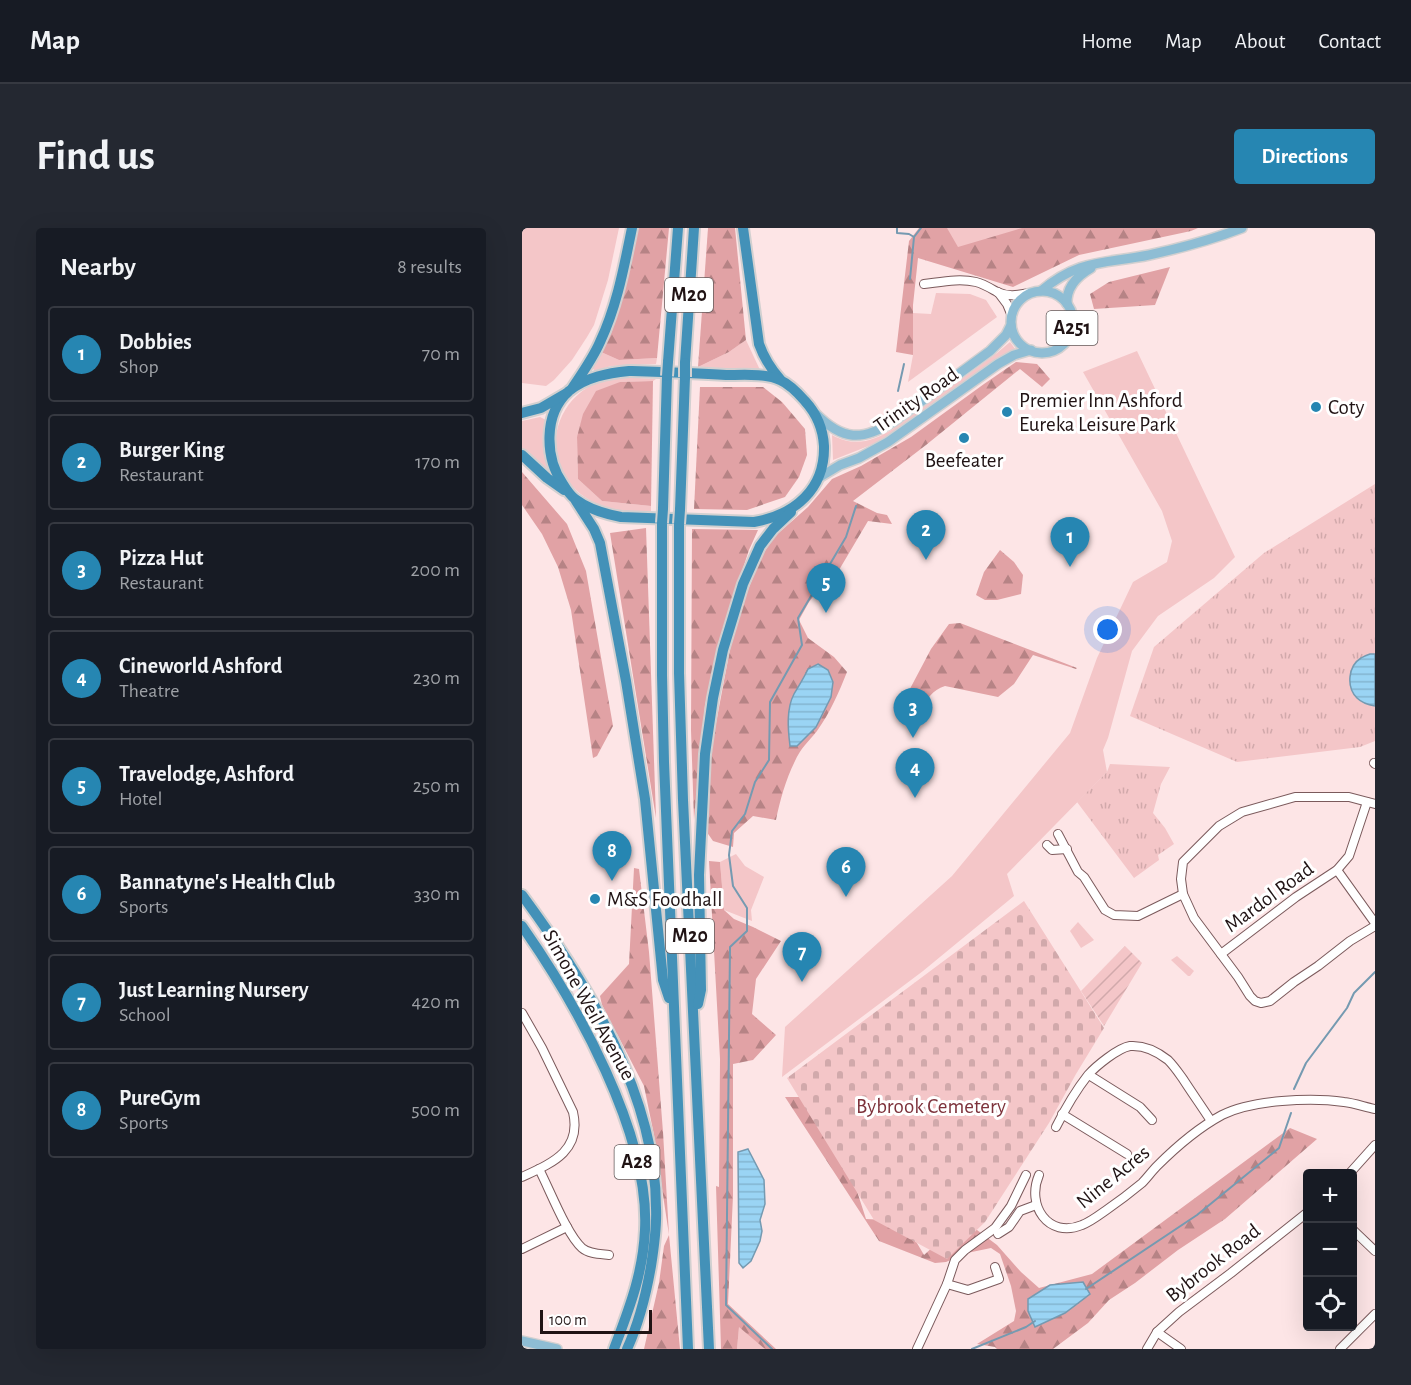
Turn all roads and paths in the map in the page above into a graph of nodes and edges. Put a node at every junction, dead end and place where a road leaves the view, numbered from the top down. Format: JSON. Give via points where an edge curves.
{"nodes":[{"id":1,"x":632,"y":228,"type":"edge"},
{"id":2,"x":678,"y":228,"type":"edge"},
{"id":3,"x":694,"y":228,"type":"edge"},
{"id":4,"x":743,"y":228,"type":"edge"},
{"id":5,"x":1242,"y":228,"type":"edge"},
{"id":6,"x":1100,"y":261,"type":"junction"},
{"id":7,"x":924,"y":284,"type":"dead end"},
{"id":8,"x":1041,"y":291,"type":"junction"},
{"id":9,"x":998,"y":292,"type":"junction"},
{"id":10,"x":1029,"y":293,"type":"junction"},
{"id":11,"x":1067,"y":304,"type":"junction"},
{"id":12,"x":1011,"y":320,"type":"junction"},
{"id":13,"x":1031,"y":350,"type":"junction"},
{"id":14,"x":780,"y":380,"type":"junction"},
{"id":15,"x":569,"y":391,"type":"junction"},
{"id":16,"x":522,"y":413,"type":"edge"},
{"id":17,"x":814,"y":413,"type":"junction"},
{"id":18,"x":522,"y":455,"type":"edge"},
{"id":19,"x":820,"y":477,"type":"junction"},
{"id":20,"x":572,"y":496,"type":"junction"},
{"id":21,"x":796,"y":505,"type":"junction"},
{"id":22,"x":1371,"y":803,"type":"edge"},
{"id":23,"x":1058,"y":834,"type":"dead end"},
{"id":24,"x":1047,"y":845,"type":"dead end"},
{"id":25,"x":1067,"y":849,"type":"junction"},
{"id":26,"x":1337,"y":870,"type":"junction"},
{"id":27,"x":1184,"y":894,"type":"junction"},
{"id":28,"x":522,"y":895,"type":"edge"},
{"id":29,"x":1375,"y":924,"type":"edge"},
{"id":30,"x":522,"y":926,"type":"edge"},
{"id":31,"x":1221,"y":954,"type":"junction"},
{"id":32,"x":674,"y":1012,"type":"junction"},
{"id":33,"x":522,"y":1013,"type":"edge"},
{"id":34,"x":694,"y":1022,"type":"junction"},
{"id":35,"x":1089,"y":1075,"type":"junction"},
{"id":36,"x":1375,"y":1109,"type":"edge"},
{"id":37,"x":1062,"y":1114,"type":"junction"},
{"id":38,"x":1152,"y":1120,"type":"dead end"},
{"id":39,"x":1212,"y":1121,"type":"junction"},
{"id":40,"x":1056,"y":1127,"type":"dead end"},
{"id":41,"x":1375,"y":1145,"type":"edge"},
{"id":42,"x":1127,"y":1154,"type":"dead end"},
{"id":43,"x":539,"y":1169,"type":"junction"},
{"id":44,"x":1353,"y":1169,"type":"edge"},
{"id":45,"x":1026,"y":1175,"type":"dead end"},
{"id":46,"x":1039,"y":1175,"type":"dead end"},
{"id":47,"x":522,"y":1177,"type":"edge"},
{"id":48,"x":1036,"y":1205,"type":"junction"},
{"id":49,"x":1303,"y":1216,"type":"edge"},
{"id":50,"x":567,"y":1227,"type":"junction"},
{"id":51,"x":1357,"y":1233,"type":"edge"},
{"id":52,"x":998,"y":1234,"type":"dead end"},
{"id":53,"x":522,"y":1249,"type":"edge"},
{"id":54,"x":1375,"y":1251,"type":"edge"},
{"id":55,"x":609,"y":1255,"type":"dead end"},
{"id":56,"x":995,"y":1267,"type":"dead end"},
{"id":57,"x":947,"y":1284,"type":"junction"},
{"id":58,"x":1375,"y":1314,"type":"edge"},
{"id":59,"x":1157,"y":1332,"type":"junction"},
{"id":60,"x":522,"y":1341,"type":"edge"},
{"id":61,"x":629,"y":1347,"type":"edge"},
{"id":62,"x":557,"y":1349,"type":"edge"},
{"id":63,"x":614,"y":1349,"type":"edge"},
{"id":64,"x":688,"y":1349,"type":"edge"},
{"id":65,"x":709,"y":1349,"type":"edge"},
{"id":66,"x":917,"y":1349,"type":"edge"},
{"id":67,"x":1147,"y":1349,"type":"edge"},
{"id":68,"x":1181,"y":1349,"type":"edge"},
{"id":69,"x":1340,"y":1349,"type":"edge"}],
"edges":[{"from":1,"to":15,"type":"highway","via":[[609,322],[594,354]]},
{"from":2,"to":32,"type":"highway","number":"M20","bridge":true,"via":[[662,523],[664,762]]},
{"from":3,"to":34,"type":"highway","number":"M20","bridge":true,"via":[[680,510],[679,673]]},
{"from":4,"to":14,"type":"highway","via":[[759,344],[764,360]]},
{"from":5,"to":6,"type":"main road","number":"A251","via":[[1186,247]]},
{"from":6,"to":8,"type":"main road","number":"A251","via":[[1067,273]]},
{"from":6,"to":11,"type":"main road","name":"Trinity Road","number":"A251","via":[[1073,283]]},
{"from":7,"to":9,"type":"street","via":[[966,280]]},
{"from":8,"to":10,"type":"main road","number":"A251"},
{"from":8,"to":11,"type":"main road","number":"A251","via":[[1052,292]]},
{"from":9,"to":10,"type":"street","via":[[1013,296]]},
{"from":9,"to":12,"type":"street","via":[[1007,304]]},
{"from":10,"to":12,"type":"main road","name":"Trinity Road","number":"A251","via":[[1015,307]]},
{"from":11,"to":13,"type":"main road","name":"Trinity Road","number":"A251","via":[[1073,322],[1067,339],[1053,350]]},
{"from":12,"to":13,"type":"main road","number":"A251","via":[[1016,338]]},
{"from":12,"to":17,"type":"main road","name":"Trinity Road","number":"A251","via":[[1006,335],[990,351],[872,434],[844,434]]},
{"from":13,"to":19,"type":"main road","name":"Trinity Road","number":"A251","via":[[998,364],[888,442]]},
{"from":14,"to":15,"type":"highway","via":[[629,371],[591,378]]},
{"from":14,"to":17,"type":"highway"},
{"from":15,"to":16,"type":"highway","via":[[541,408]]},
{"from":15,"to":20,"type":"highway","via":[[552,421],[549,440],[555,470]]},
{"from":17,"to":19,"type":"highway","via":[[824,440]]},
{"from":18,"to":20,"type":"highway"},
{"from":19,"to":21,"type":"highway"},
{"from":20,"to":21,"type":"highway","via":[[606,515],[716,521],[766,520]]},
{"from":20,"to":32,"type":"highway","number":"M20","via":[[600,543],[645,799],[663,980]]},
{"from":21,"to":34,"type":"highway","number":"M20","via":[[760,546],[743,584],[713,698],[705,754],[699,874],[701,990]]},
{"from":22,"to":26,"type":"street","name":"Mardol Road","via":[[1350,856]]},
{"from":22,"to":27,"type":"street","via":[[1349,797],[1295,797],[1242,812],[1218,826],[1183,862],[1180,879]]},
{"from":23,"to":25,"type":"street"},
{"from":24,"to":25,"type":"street","via":[[1053,850]]},
{"from":25,"to":27,"type":"street","via":[[1105,910],[1114,915],[1138,916]]},
{"from":26,"to":29,"type":"street","name":"Mardol Road"},
{"from":26,"to":31,"type":"street","name":"Mardol Road"},
{"from":27,"to":31,"type":"street","via":[[1194,918]]},
{"from":28,"to":61,"type":"highway","name":"Simone Weil Avenue","number":"A28","via":[[585,987],[620,1057],[645,1127],[655,1182],[655,1239],[644,1303]]},
{"from":29,"to":31,"type":"street","via":[[1261,1004],[1250,996]]},
{"from":30,"to":63,"type":"highway","name":"Simone Weil Avenue","number":"A28","via":[[592,1043],[618,1099],[640,1173],[645,1230],[642,1263]]},
{"from":32,"to":64,"type":"highway","number":"M20"},
{"from":33,"to":43,"type":"street","via":[[560,1084],[575,1123],[568,1148]]},
{"from":34,"to":65,"type":"highway","number":"M20"},
{"from":35,"to":37,"type":"street"},
{"from":35,"to":38,"type":"street","via":[[1140,1107]]},
{"from":35,"to":39,"type":"street","via":[[1121,1049],[1149,1049],[1177,1070]]},
{"from":36,"to":39,"type":"street","name":"Nine Acres","via":[[1327,1100],[1288,1101],[1239,1108]]},
{"from":37,"to":40,"type":"street"},
{"from":37,"to":42,"type":"street"},
{"from":39,"to":48,"type":"street","name":"Nine Acres","via":[[1188,1138],[1128,1195],[1080,1226],[1059,1227],[1044,1219]]},
{"from":41,"to":44,"type":"street"},
{"from":43,"to":47,"type":"street"},
{"from":43,"to":50,"type":"street"},
{"from":45,"to":57,"type":"street","via":[[995,1228],[955,1260]]},
{"from":46,"to":48,"type":"street"},
{"from":48,"to":52,"type":"street","via":[[1020,1211],[1009,1227]]},
{"from":49,"to":59,"type":"street","name":"Bybrook Road"},
{"from":50,"to":53,"type":"street"},
{"from":50,"to":55,"type":"street","via":[[581,1247]]},
{"from":51,"to":54,"type":"street"},
{"from":56,"to":57,"type":"street","via":[[999,1279],[976,1288],[963,1290]]},
{"from":57,"to":66,"type":"street"},
{"from":58,"to":69,"type":"street"},
{"from":59,"to":67,"type":"street","name":"Bybrook Road"},
{"from":59,"to":68,"type":"street"},
{"from":60,"to":62,"type":"main road"}]}
